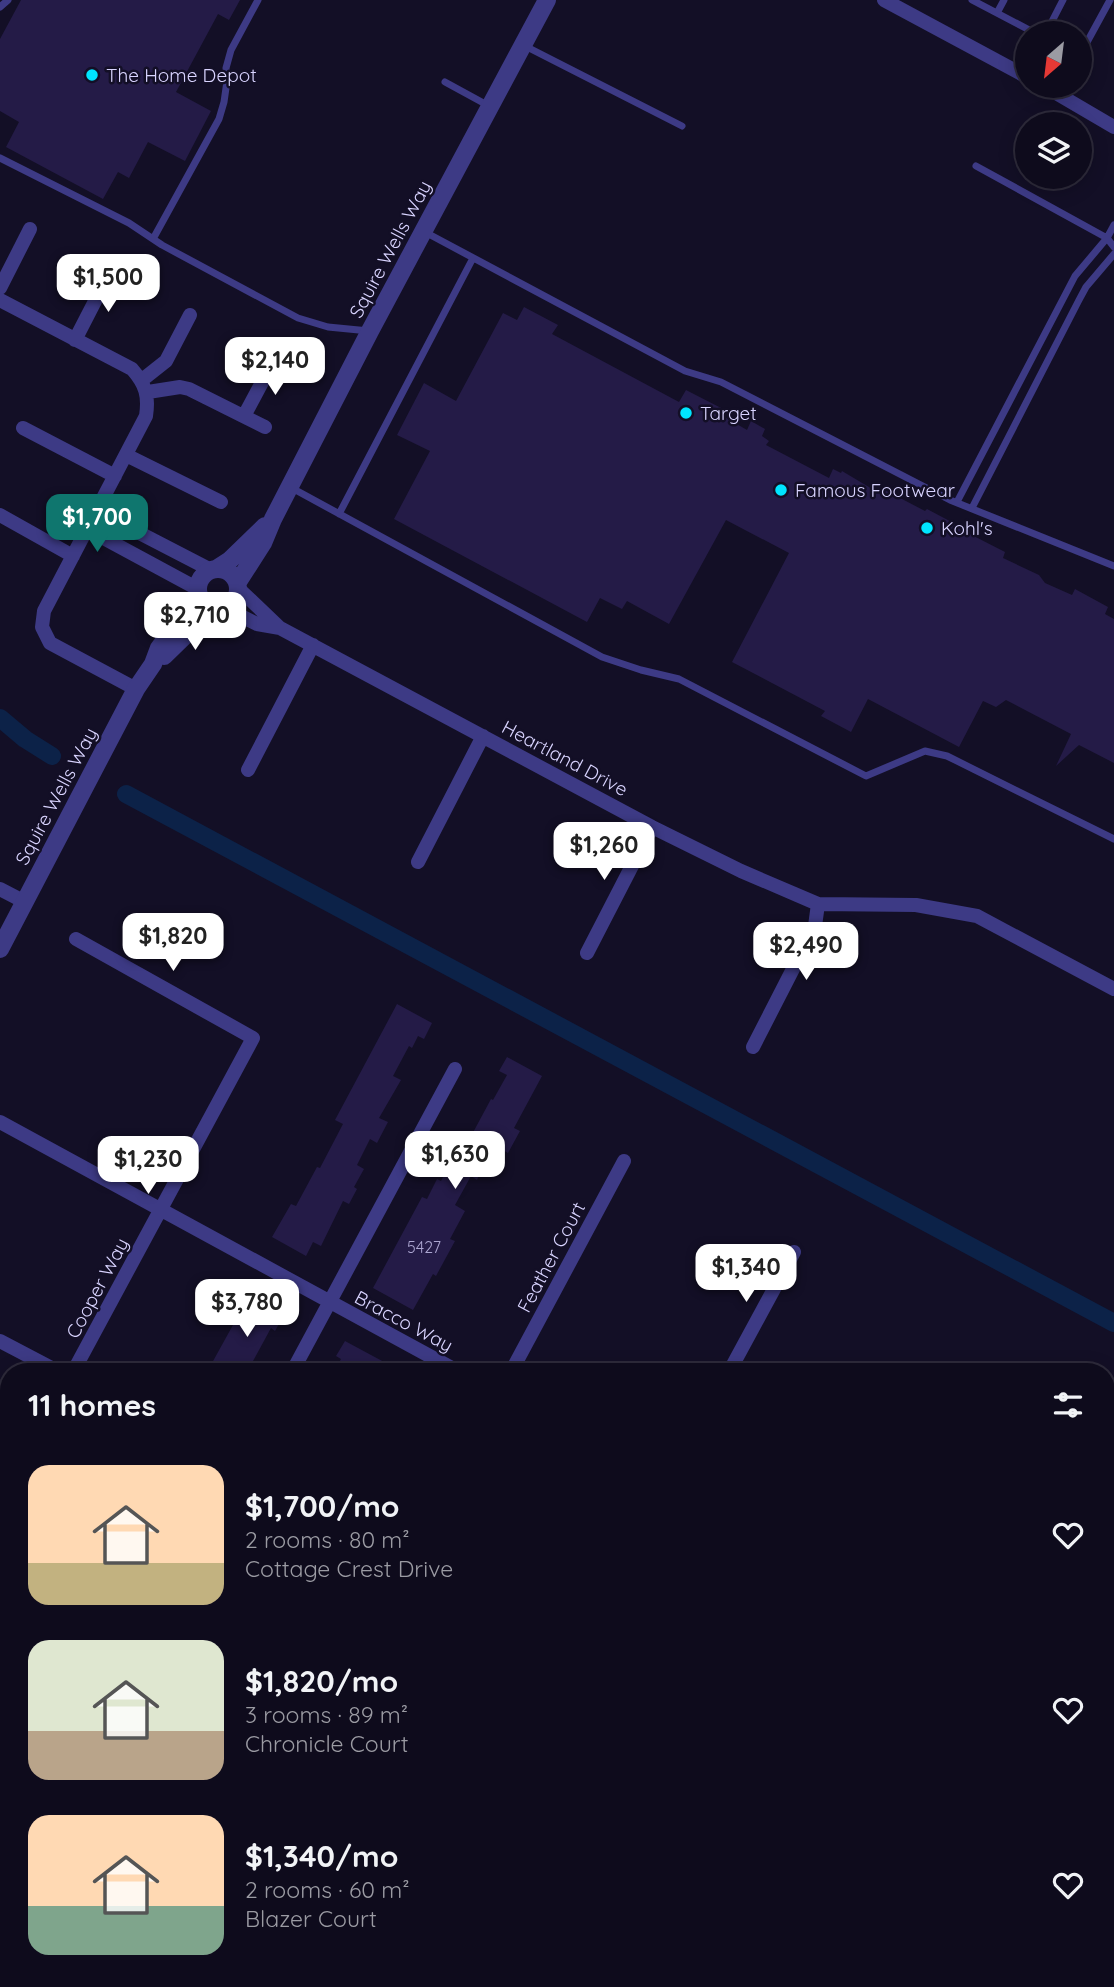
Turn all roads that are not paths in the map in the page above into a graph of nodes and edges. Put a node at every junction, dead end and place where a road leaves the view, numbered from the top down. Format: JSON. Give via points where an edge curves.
{"nodes":[{"id":1,"x":8,"y":0,"type":"edge"},
{"id":2,"x":258,"y":0,"type":"edge"},
{"id":3,"x":547,"y":0,"type":"edge"},
{"id":4,"x":884,"y":0,"type":"edge"},
{"id":5,"x":972,"y":0,"type":"edge"},
{"id":6,"x":1004,"y":0,"type":"edge"},
{"id":7,"x":1063,"y":0,"type":"edge"},
{"id":8,"x":1110,"y":0,"type":"edge"},
{"id":9,"x":0,"y":7,"type":"edge"},
{"id":10,"x":997,"y":13,"type":"junction"},
{"id":11,"x":1052,"y":21,"type":"edge"},
{"id":12,"x":1015,"y":22,"type":"edge"},
{"id":13,"x":1092,"y":33,"type":"edge"},
{"id":14,"x":523,"y":45,"type":"junction"},
{"id":15,"x":1015,"y":67,"type":"edge"},
{"id":16,"x":445,"y":82,"type":"dead end"},
{"id":17,"x":1064,"y":98,"type":"edge"},
{"id":18,"x":490,"y":106,"type":"junction"},
{"id":19,"x":682,"y":126,"type":"dead end"},
{"id":20,"x":1114,"y":128,"type":"edge"},
{"id":21,"x":0,"y":158,"type":"edge"},
{"id":22,"x":976,"y":166,"type":"dead end"},
{"id":23,"x":1114,"y":225,"type":"edge"},
{"id":24,"x":30,"y":229,"type":"dead end"},
{"id":25,"x":423,"y":231,"type":"junction"},
{"id":26,"x":1107,"y":238,"type":"junction"},
{"id":27,"x":153,"y":239,"type":"junction"},
{"id":28,"x":1114,"y":247,"type":"edge"},
{"id":29,"x":1114,"y":254,"type":"edge"},
{"id":30,"x":473,"y":258,"type":"junction"},
{"id":31,"x":110,"y":272,"type":"dead end"},
{"id":32,"x":0,"y":288,"type":"edge"},
{"id":33,"x":2,"y":305,"type":"edge"},
{"id":34,"x":190,"y":315,"type":"dead end"},
{"id":35,"x":370,"y":331,"type":"junction"},
{"id":36,"x":75,"y":340,"type":"junction"},
{"id":37,"x":274,"y":360,"type":"dead end"},
{"id":38,"x":145,"y":386,"type":"junction"},
{"id":39,"x":244,"y":416,"type":"junction"},
{"id":40,"x":265,"y":427,"type":"dead end"},
{"id":41,"x":23,"y":428,"type":"dead end"},
{"id":42,"x":126,"y":455,"type":"junction"},
{"id":43,"x":116,"y":476,"type":"junction"},
{"id":44,"x":290,"y":487,"type":"junction"},
{"id":45,"x":221,"y":502,"type":"dead end"},
{"id":46,"x":957,"y":502,"type":"junction"},
{"id":47,"x":972,"y":508,"type":"junction"},
{"id":48,"x":97,"y":511,"type":"junction"},
{"id":49,"x":339,"y":514,"type":"junction"},
{"id":50,"x":0,"y":515,"type":"edge"},
{"id":51,"x":273,"y":519,"type":"junction"},
{"id":52,"x":87,"y":529,"type":"junction"},
{"id":53,"x":151,"y":541,"type":"junction"},
{"id":54,"x":73,"y":556,"type":"junction"},
{"id":55,"x":142,"y":558,"type":"junction"},
{"id":56,"x":1114,"y":566,"type":"edge"},
{"id":57,"x":214,"y":569,"type":"junction"},
{"id":58,"x":238,"y":586,"type":"junction"},
{"id":59,"x":199,"y":592,"type":"junction"},
{"id":60,"x":220,"y":608,"type":"junction"},
{"id":61,"x":280,"y":628,"type":"junction"},
{"id":62,"x":313,"y":645,"type":"junction"},
{"id":63,"x":153,"y":664,"type":"junction"},
{"id":64,"x":136,"y":689,"type":"junction"},
{"id":65,"x":483,"y":736,"type":"junction"},
{"id":66,"x":248,"y":771,"type":"dead end"},
{"id":67,"x":652,"y":827,"type":"junction"},
{"id":68,"x":1114,"y":839,"type":"edge"},
{"id":69,"x":418,"y":862,"type":"dead end"},
{"id":70,"x":0,"y":889,"type":"edge"},
{"id":71,"x":25,"y":902,"type":"junction"},
{"id":72,"x":818,"y":904,"type":"junction"},
{"id":73,"x":76,"y":939,"type":"dead end"},
{"id":74,"x":0,"y":949,"type":"edge"},
{"id":75,"x":587,"y":953,"type":"dead end"},
{"id":76,"x":1114,"y":989,"type":"edge"},
{"id":77,"x":753,"y":1047,"type":"dead end"},
{"id":78,"x":455,"y":1069,"type":"dead end"},
{"id":79,"x":0,"y":1122,"type":"edge"},
{"id":80,"x":624,"y":1161,"type":"dead end"},
{"id":81,"x":160,"y":1211,"type":"junction"},
{"id":82,"x":794,"y":1252,"type":"dead end"},
{"id":83,"x":330,"y":1302,"type":"junction"},
{"id":84,"x":0,"y":1341,"type":"edge"},
{"id":85,"x":42,"y":1363,"type":"edge"},
{"id":86,"x":79,"y":1363,"type":"edge"},
{"id":87,"x":297,"y":1363,"type":"edge"},
{"id":88,"x":442,"y":1363,"type":"edge"},
{"id":89,"x":516,"y":1363,"type":"edge"},
{"id":90,"x":734,"y":1363,"type":"edge"}],
"edges":[{"from":1,"to":9,"type":"lane"},
{"from":2,"to":27,"type":"lane","via":[[231,50],[219,119]]},
{"from":3,"to":14,"type":"street","name":"Squire Wells Way"},
{"from":4,"to":15,"type":"street"},
{"from":5,"to":10,"type":"lane"},
{"from":6,"to":10,"type":"lane"},
{"from":7,"to":11,"type":"lane"},
{"from":8,"to":13,"type":"lane"},
{"from":10,"to":12,"type":"lane"},
{"from":14,"to":18,"type":"street","name":"Squire Wells Way"},
{"from":14,"to":19,"type":"lane"},
{"from":16,"to":18,"type":"lane"},
{"from":17,"to":20,"type":"street"},
{"from":18,"to":25,"type":"street","name":"Squire Wells Way"},
{"from":21,"to":27,"type":"lane"},
{"from":22,"to":26,"type":"lane"},
{"from":23,"to":26,"type":"lane"},
{"from":24,"to":32,"type":"street"},
{"from":25,"to":30,"type":"lane"},
{"from":25,"to":35,"type":"street","name":"Squire Wells Way"},
{"from":26,"to":28,"type":"lane"},
{"from":26,"to":46,"type":"lane","via":[[1075,276]]},
{"from":27,"to":35,"type":"lane","via":[[298,318],[328,327]]},
{"from":29,"to":47,"type":"lane","via":[[1086,287]]},
{"from":30,"to":46,"type":"lane","via":[[685,371],[721,382]]},
{"from":30,"to":49,"type":"lane"},
{"from":31,"to":36,"type":"street"},
{"from":33,"to":36,"type":"street"},
{"from":34,"to":38,"type":"street","via":[[169,356]]},
{"from":35,"to":44,"type":"street","name":"Squire Wells Way"},
{"from":36,"to":38,"type":"street","via":[[132,369]]},
{"from":37,"to":39,"type":"street"},
{"from":38,"to":39,"type":"street","via":[[189,389]]},
{"from":38,"to":42,"type":"street","via":[[146,416]]},
{"from":39,"to":40,"type":"street"},
{"from":41,"to":43,"type":"street"},
{"from":42,"to":43,"type":"street"},
{"from":42,"to":45,"type":"street"},
{"from":43,"to":48,"type":"street"},
{"from":44,"to":49,"type":"lane"},
{"from":44,"to":51,"type":"street","name":"Squire Wells Way"},
{"from":46,"to":47,"type":"lane"},
{"from":47,"to":56,"type":"lane"},
{"from":48,"to":52,"type":"street"},
{"from":48,"to":53,"type":"street"},
{"from":49,"to":68,"type":"lane","via":[[602,657],[679,679],[866,776],[925,751],[947,756]]},
{"from":50,"to":54,"type":"street"},
{"from":51,"to":57,"type":"street","name":"Squire Wells Way"},
{"from":51,"to":58,"type":"street","name":"Squire Wells Way"},
{"from":52,"to":54,"type":"street"},
{"from":52,"to":55,"type":"street"},
{"from":53,"to":55,"type":"street"},
{"from":53,"to":57,"type":"street"},
{"from":54,"to":64,"type":"street","via":[[44,611],[42,627],[50,643]]},
{"from":55,"to":59,"type":"street"},
{"from":57,"to":58,"type":"street","via":[[229,572]]},
{"from":57,"to":59,"type":"street","via":[[204,575]]},
{"from":58,"to":60,"type":"street","via":[[237,597]]},
{"from":58,"to":61,"type":"street","name":"Heartland Drive"},
{"from":59,"to":60,"type":"street","via":[[208,606]]},
{"from":59,"to":63,"type":"street","name":"Squire Wells Way","via":[[159,648]]},
{"from":60,"to":61,"type":"street","name":"Heartland Drive"},
{"from":60,"to":63,"type":"street","name":"Squire Wells Way"},
{"from":61,"to":62,"type":"street","name":"Heartland Drive"},
{"from":62,"to":65,"type":"street","name":"Heartland Drive"},
{"from":62,"to":66,"type":"street"},
{"from":63,"to":64,"type":"street","name":"Squire Wells Way"},
{"from":64,"to":71,"type":"street","name":"Squire Wells Way"},
{"from":65,"to":67,"type":"street","name":"Heartland Drive"},
{"from":65,"to":69,"type":"street"},
{"from":67,"to":72,"type":"street","name":"Heartland Drive"},
{"from":67,"to":75,"type":"street"},
{"from":70,"to":71,"type":"street"},
{"from":71,"to":74,"type":"street","name":"Squire Wells Way"},
{"from":72,"to":76,"type":"street","name":"Heartland Drive","via":[[916,905],[977,916]]},
{"from":72,"to":77,"type":"street","via":[[815,926]]},
{"from":73,"to":81,"type":"street","name":"Cooper Way","via":[[253,1038]]},
{"from":78,"to":83,"type":"street"},
{"from":79,"to":81,"type":"street","name":"Bracco Way"},
{"from":80,"to":89,"type":"street","name":"Feather Court"},
{"from":81,"to":83,"type":"street","name":"Bracco Way"},
{"from":81,"to":86,"type":"street","name":"Cooper Way"},
{"from":82,"to":90,"type":"street"},
{"from":83,"to":87,"type":"street"},
{"from":83,"to":88,"type":"street","name":"Bracco Way"},
{"from":84,"to":85,"type":"street"}]}
